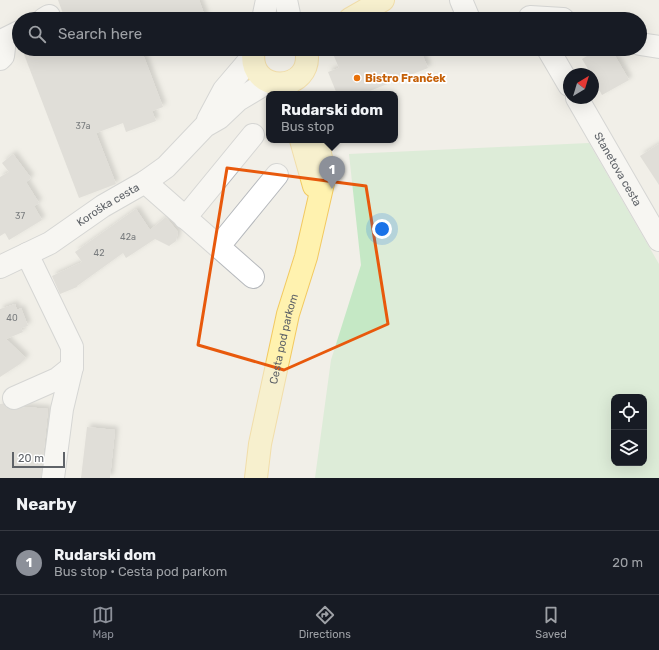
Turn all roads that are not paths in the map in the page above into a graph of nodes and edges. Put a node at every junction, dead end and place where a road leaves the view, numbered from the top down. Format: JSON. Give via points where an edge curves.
{"nodes":[{"id":1,"x":267,"y":0,"type":"edge"},
{"id":2,"x":286,"y":0,"type":"edge"},
{"id":3,"x":383,"y":0,"type":"edge"},
{"id":4,"x":461,"y":0,"type":"edge"},
{"id":5,"x":264,"y":12,"type":"edge"},
{"id":6,"x":289,"y":12,"type":"edge"},
{"id":7,"x":362,"y":12,"type":"edge"},
{"id":8,"x":466,"y":12,"type":"edge"},
{"id":9,"x":12,"y":36,"type":"edge"},
{"id":10,"x":647,"y":45,"type":"edge"},
{"id":11,"x":659,"y":46,"type":"edge"},
{"id":12,"x":251,"y":56,"type":"edge"},
{"id":13,"x":253,"y":56,"type":"edge"},
{"id":14,"x":307,"y":56,"type":"edge"},
{"id":15,"x":552,"y":56,"type":"edge"},
{"id":16,"x":0,"y":59,"type":"edge"},
{"id":17,"x":303,"y":72,"type":"junction"},
{"id":18,"x":563,"y":75,"type":"edge"},
{"id":19,"x":275,"y":87,"type":"edge"},
{"id":20,"x":306,"y":91,"type":"edge"},
{"id":21,"x":580,"y":104,"type":"edge"},
{"id":22,"x":205,"y":126,"type":"junction"},
{"id":23,"x":252,"y":135,"type":"dead end"},
{"id":24,"x":301,"y":143,"type":"edge"},
{"id":25,"x":318,"y":143,"type":"edge"},
{"id":26,"x":277,"y":175,"type":"dead end"},
{"id":27,"x":145,"y":182,"type":"junction"},
{"id":28,"x":318,"y":201,"type":"junction"},
{"id":29,"x":185,"y":218,"type":"junction"},
{"id":30,"x":659,"y":240,"type":"edge"},
{"id":31,"x":219,"y":246,"type":"junction"},
{"id":32,"x":27,"y":254,"type":"junction"},
{"id":33,"x":0,"y":267,"type":"edge"},
{"id":34,"x":253,"y":277,"type":"dead end"},
{"id":35,"x":72,"y":367,"type":"junction"},
{"id":36,"x":14,"y":398,"type":"dead end"},
{"id":37,"x":53,"y":478,"type":"edge"},
{"id":38,"x":256,"y":478,"type":"edge"}],
"edges":[{"from":1,"to":5,"type":"street"},
{"from":2,"to":6,"type":"street"},
{"from":3,"to":7,"type":"main road"},
{"from":4,"to":8,"type":"street"},
{"from":9,"to":16,"type":"street","via":[[5,39],[3,56]]},
{"from":10,"to":11,"type":"street"},
{"from":12,"to":22,"type":"street","via":[[224,90]]},
{"from":13,"to":19,"type":"main road","via":[[257,72]]},
{"from":14,"to":17,"type":"main road"},
{"from":15,"to":18,"type":"street"},
{"from":17,"to":19,"type":"main road","via":[[291,82]]},
{"from":17,"to":20,"type":"main road"},
{"from":19,"to":22,"type":"street","via":[[238,100],[219,118]]},
{"from":21,"to":30,"type":"street","name":"Stanetova cesta"},
{"from":22,"to":27,"type":"street","name":"Koroška cesta","via":[[166,167]]},
{"from":23,"to":29,"type":"street"},
{"from":24,"to":28,"type":"main road"},
{"from":25,"to":28,"type":"main road","name":"Cesta pod parkom","via":[[322,158],[323,183]]},
{"from":26,"to":31,"type":"street"},
{"from":27,"to":29,"type":"street"},
{"from":27,"to":32,"type":"street","name":"Koroška cesta","via":[[103,206],[50,243]]},
{"from":28,"to":38,"type":"main road","name":"Cesta pod parkom","via":[[306,257],[288,314],[260,444]]},
{"from":29,"to":31,"type":"street"},
{"from":31,"to":34,"type":"street"},
{"from":32,"to":33,"type":"street","name":"Koroška cesta"},
{"from":32,"to":35,"type":"street","via":[[72,347]]},
{"from":35,"to":36,"type":"street","via":[[57,379]]},
{"from":35,"to":37,"type":"street","via":[[62,409]]}]}
